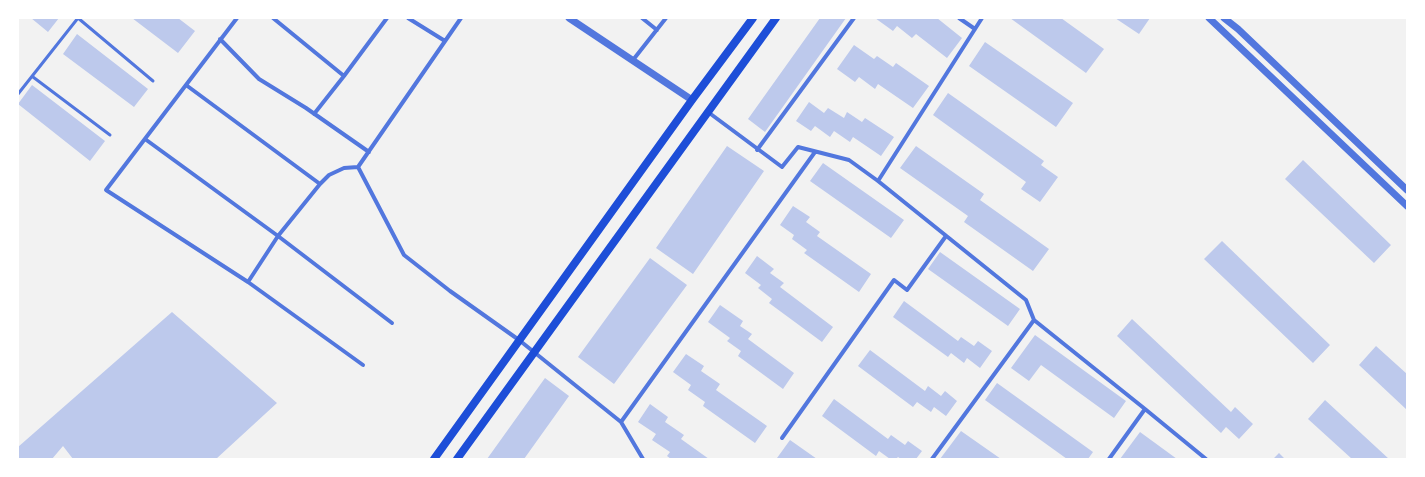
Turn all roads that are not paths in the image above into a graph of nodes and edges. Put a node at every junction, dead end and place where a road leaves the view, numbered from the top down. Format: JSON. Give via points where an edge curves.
{"nodes":[{"id":1,"x":78,"y":18,"type":"edge"},
{"id":2,"x":237,"y":18,"type":"edge"},
{"id":3,"x":273,"y":18,"type":"edge"},
{"id":4,"x":387,"y":18,"type":"edge"},
{"id":5,"x":408,"y":18,"type":"edge"},
{"id":6,"x":461,"y":18,"type":"edge"},
{"id":7,"x":569,"y":18,"type":"edge"},
{"id":8,"x":642,"y":18,"type":"edge"},
{"id":9,"x":666,"y":18,"type":"edge"},
{"id":10,"x":753,"y":18,"type":"edge"},
{"id":11,"x":776,"y":18,"type":"edge"},
{"id":12,"x":854,"y":18,"type":"edge"},
{"id":13,"x":959,"y":18,"type":"edge"},
{"id":14,"x":982,"y":18,"type":"edge"},
{"id":15,"x":1209,"y":18,"type":"edge"},
{"id":16,"x":1224,"y":18,"type":"edge"},
{"id":17,"x":975,"y":29,"type":"junction"},
{"id":18,"x":657,"y":30,"type":"junction"},
{"id":19,"x":220,"y":39,"type":"junction"},
{"id":20,"x":445,"y":41,"type":"junction"},
{"id":21,"x":632,"y":60,"type":"junction"},
{"id":22,"x":344,"y":76,"type":"junction"},
{"id":23,"x":33,"y":77,"type":"junction"},
{"id":24,"x":153,"y":81,"type":"dead end"},
{"id":25,"x":186,"y":85,"type":"junction"},
{"id":26,"x":18,"y":94,"type":"edge"},
{"id":27,"x":692,"y":100,"type":"junction"},
{"id":28,"x":708,"y":112,"type":"junction"},
{"id":29,"x":314,"y":114,"type":"junction"},
{"id":30,"x":110,"y":135,"type":"dead end"},
{"id":31,"x":145,"y":139,"type":"junction"},
{"id":32,"x":757,"y":150,"type":"junction"},
{"id":33,"x":369,"y":152,"type":"junction"},
{"id":34,"x":815,"y":152,"type":"junction"},
{"id":35,"x":358,"y":167,"type":"junction"},
{"id":36,"x":878,"y":181,"type":"junction"},
{"id":37,"x":320,"y":184,"type":"junction"},
{"id":38,"x":1407,"y":190,"type":"edge"},
{"id":39,"x":1407,"y":206,"type":"edge"},
{"id":40,"x":278,"y":236,"type":"junction"},
{"id":41,"x":946,"y":236,"type":"junction"},
{"id":42,"x":248,"y":282,"type":"junction"},
{"id":43,"x":1034,"y":320,"type":"junction"},
{"id":44,"x":392,"y":323,"type":"dead end"},
{"id":45,"x":520,"y":340,"type":"junction"},
{"id":46,"x":534,"y":353,"type":"junction"},
{"id":47,"x":363,"y":365,"type":"dead end"},
{"id":48,"x":1145,"y":409,"type":"junction"},
{"id":49,"x":621,"y":422,"type":"junction"},
{"id":50,"x":782,"y":438,"type":"dead end"},
{"id":51,"x":434,"y":459,"type":"edge"},
{"id":52,"x":457,"y":459,"type":"edge"},
{"id":53,"x":643,"y":459,"type":"edge"},
{"id":54,"x":932,"y":459,"type":"edge"},
{"id":55,"x":1109,"y":459,"type":"edge"},
{"id":56,"x":1206,"y":459,"type":"edge"}],
"edges":[{"from":1,"to":23,"type":"lane"},
{"from":1,"to":24,"type":"lane"},
{"from":2,"to":19,"type":"street"},
{"from":3,"to":22,"type":"street"},
{"from":4,"to":22,"type":"street"},
{"from":5,"to":20,"type":"street"},
{"from":6,"to":20,"type":"street"},
{"from":7,"to":21,"type":"street"},
{"from":8,"to":18,"type":"street"},
{"from":9,"to":18,"type":"street"},
{"from":10,"to":27,"type":"main road"},
{"from":11,"to":28,"type":"main road"},
{"from":12,"to":32,"type":"street"},
{"from":13,"to":17,"type":"street"},
{"from":14,"to":17,"type":"street"},
{"from":15,"to":39,"type":"street"},
{"from":16,"to":38,"type":"street"},
{"from":17,"to":36,"type":"street"},
{"from":18,"to":21,"type":"street"},
{"from":19,"to":25,"type":"street"},
{"from":19,"to":29,"type":"street","via":[[259,79]]},
{"from":20,"to":33,"type":"street"},
{"from":21,"to":27,"type":"street"},
{"from":22,"to":29,"type":"street"},
{"from":23,"to":26,"type":"lane"},
{"from":23,"to":30,"type":"lane"},
{"from":25,"to":31,"type":"street"},
{"from":25,"to":37,"type":"street"},
{"from":27,"to":45,"type":"main road"},
{"from":28,"to":32,"type":"street"},
{"from":28,"to":46,"type":"main road"},
{"from":29,"to":33,"type":"street"},
{"from":31,"to":40,"type":"street"},
{"from":31,"to":42,"type":"street","via":[[106,190]]},
{"from":32,"to":34,"type":"street","via":[[782,167],[798,147]]},
{"from":33,"to":35,"type":"street"},
{"from":34,"to":36,"type":"street","via":[[849,160]]},
{"from":34,"to":49,"type":"street"},
{"from":35,"to":37,"type":"street","via":[[344,168]]},
{"from":35,"to":45,"type":"street","via":[[404,255]]},
{"from":36,"to":41,"type":"street"},
{"from":37,"to":40,"type":"street"},
{"from":40,"to":42,"type":"street"},
{"from":40,"to":44,"type":"street"},
{"from":41,"to":43,"type":"street","via":[[1026,300]]},
{"from":41,"to":50,"type":"street","via":[[907,290],[894,280]]},
{"from":42,"to":47,"type":"street"},
{"from":43,"to":48,"type":"street"},
{"from":43,"to":54,"type":"street"},
{"from":45,"to":46,"type":"street"},
{"from":45,"to":51,"type":"main road"},
{"from":46,"to":49,"type":"street"},
{"from":46,"to":52,"type":"main road"},
{"from":48,"to":55,"type":"street"},
{"from":48,"to":56,"type":"street"},
{"from":49,"to":53,"type":"street"}]}
